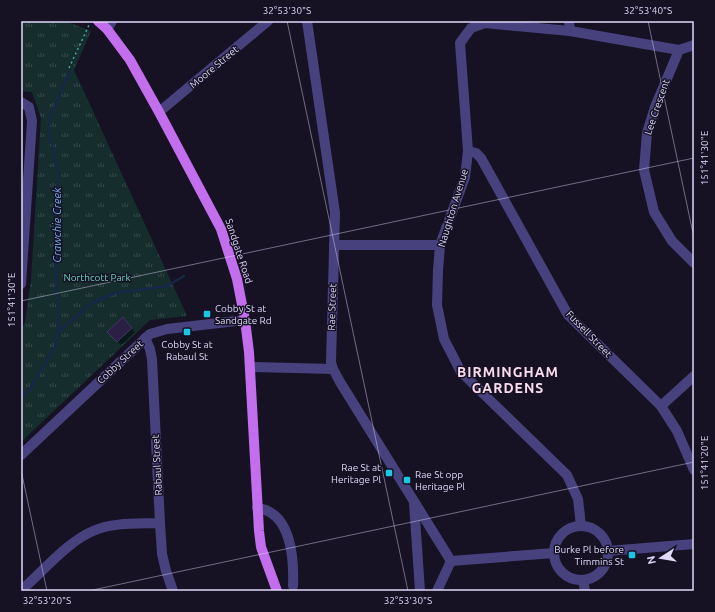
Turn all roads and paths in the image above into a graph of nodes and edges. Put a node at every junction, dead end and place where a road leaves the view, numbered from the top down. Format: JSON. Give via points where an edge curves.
{"nodes":[{"id":1,"x":91,"y":21,"type":"edge"},
{"id":2,"x":98,"y":21,"type":"edge"},
{"id":3,"x":268,"y":21,"type":"edge"},
{"id":4,"x":306,"y":21,"type":"edge"},
{"id":5,"x":110,"y":25,"type":"edge"},
{"id":6,"x":570,"y":26,"type":"edge"},
{"id":7,"x":694,"y":45,"type":"edge"},
{"id":8,"x":679,"y":50,"type":"junction"},
{"id":9,"x":68,"y":68,"type":"dead end"},
{"id":10,"x":21,"y":102,"type":"edge"},
{"id":11,"x":159,"y":112,"type":"junction"},
{"id":12,"x":468,"y":151,"type":"junction"},
{"id":13,"x":334,"y":245,"type":"junction"},
{"id":14,"x":440,"y":245,"type":"junction"},
{"id":15,"x":694,"y":263,"type":"edge"},
{"id":16,"x":21,"y":284,"type":"edge"},
{"id":17,"x":245,"y":320,"type":"junction"},
{"id":18,"x":145,"y":338,"type":"junction"},
{"id":19,"x":250,"y":367,"type":"junction"},
{"id":20,"x":333,"y":369,"type":"junction"},
{"id":21,"x":694,"y":376,"type":"edge"},
{"id":22,"x":661,"y":406,"type":"junction"},
{"id":23,"x":21,"y":456,"type":"edge"},
{"id":24,"x":694,"y":470,"type":"edge"},
{"id":25,"x":414,"y":502,"type":"junction"},
{"id":26,"x":257,"y":508,"type":"junction"},
{"id":27,"x":160,"y":523,"type":"junction"},
{"id":28,"x":581,"y":526,"type":"junction"},
{"id":29,"x":694,"y":544,"type":"edge"},
{"id":30,"x":608,"y":551,"type":"junction"},
{"id":31,"x":554,"y":553,"type":"junction"},
{"id":32,"x":451,"y":562,"type":"junction"},
{"id":33,"x":583,"y":580,"type":"junction"},
{"id":34,"x":23,"y":586,"type":"edge"},
{"id":35,"x":293,"y":586,"type":"dead end"},
{"id":36,"x":173,"y":591,"type":"edge"},
{"id":37,"x":277,"y":591,"type":"edge"},
{"id":38,"x":420,"y":591,"type":"edge"},
{"id":39,"x":437,"y":591,"type":"edge"},
{"id":40,"x":585,"y":591,"type":"edge"}],
"edges":[{"from":1,"to":9,"type":"path"},
{"from":2,"to":5,"type":"main road","name":"Sandgate Road"},
{"from":3,"to":11,"type":"street","name":"Moore Street"},
{"from":4,"to":13,"type":"street","name":"Rae Street","via":[[335,213]]},
{"from":5,"to":11,"type":"main road","name":"Sandgate Road"},
{"from":6,"to":8,"type":"street","name":"Naughton Avenue"},
{"from":6,"to":12,"type":"street","name":"Naughton Avenue","via":[[485,23],[471,28],[460,43]]},
{"from":7,"to":8,"type":"street"},
{"from":8,"to":15,"type":"street","name":"Lee Crescent","via":[[647,133],[644,170],[654,212],[672,240]]},
{"from":10,"to":16,"type":"street","via":[[29,107],[32,121]]},
{"from":11,"to":17,"type":"main road","name":"Sandgate Road","via":[[221,229],[237,280]]},
{"from":12,"to":14,"type":"street","name":"Naughton Avenue","via":[[465,177]]},
{"from":12,"to":22,"type":"street","name":"Fussell Street","via":[[482,158],[568,315]]},
{"from":13,"to":14,"type":"street"},
{"from":13,"to":20,"type":"street","name":"Rae Street","via":[[330,354]]},
{"from":14,"to":28,"type":"street","name":"Naughton Avenue","via":[[436,305],[444,339],[461,372],[567,475],[578,499]]},
{"from":17,"to":18,"type":"street","name":"Cobby Street","via":[[161,330]]},
{"from":17,"to":19,"type":"main road","name":"Sandgate Road"},
{"from":18,"to":23,"type":"street","name":"Cobby Street"},
{"from":18,"to":27,"type":"street","name":"Rabaul Street","via":[[152,359]]},
{"from":19,"to":20,"type":"street"},
{"from":19,"to":26,"type":"main road","name":"Sandgate Road"},
{"from":20,"to":25,"type":"street","name":"Rae Street"},
{"from":21,"to":22,"type":"street"},
{"from":22,"to":24,"type":"street","name":"Fussell Street","via":[[677,431]]},
{"from":25,"to":32,"type":"street","name":"Rae Street"},
{"from":25,"to":38,"type":"street"},
{"from":26,"to":35,"type":"street","via":[[271,513],[287,534],[293,558]]},
{"from":26,"to":37,"type":"main road","name":"Sandgate Road","via":[[261,547]]},
{"from":27,"to":34,"type":"street","via":[[118,525],[93,531],[76,541]]},
{"from":27,"to":36,"type":"street","name":"Rabaul Street","via":[[164,560]]},
{"from":28,"to":30,"type":"street","via":[[596,531],[604,540]]},
{"from":28,"to":31,"type":"street","via":[[564,532],[558,538]]},
{"from":29,"to":30,"type":"street"},
{"from":30,"to":33,"type":"street","via":[[605,563],[598,573]]},
{"from":31,"to":32,"type":"street"},
{"from":31,"to":33,"type":"street","via":[[556,564],[561,571],[567,576]]},
{"from":32,"to":39,"type":"street"},
{"from":33,"to":40,"type":"street"}]}
